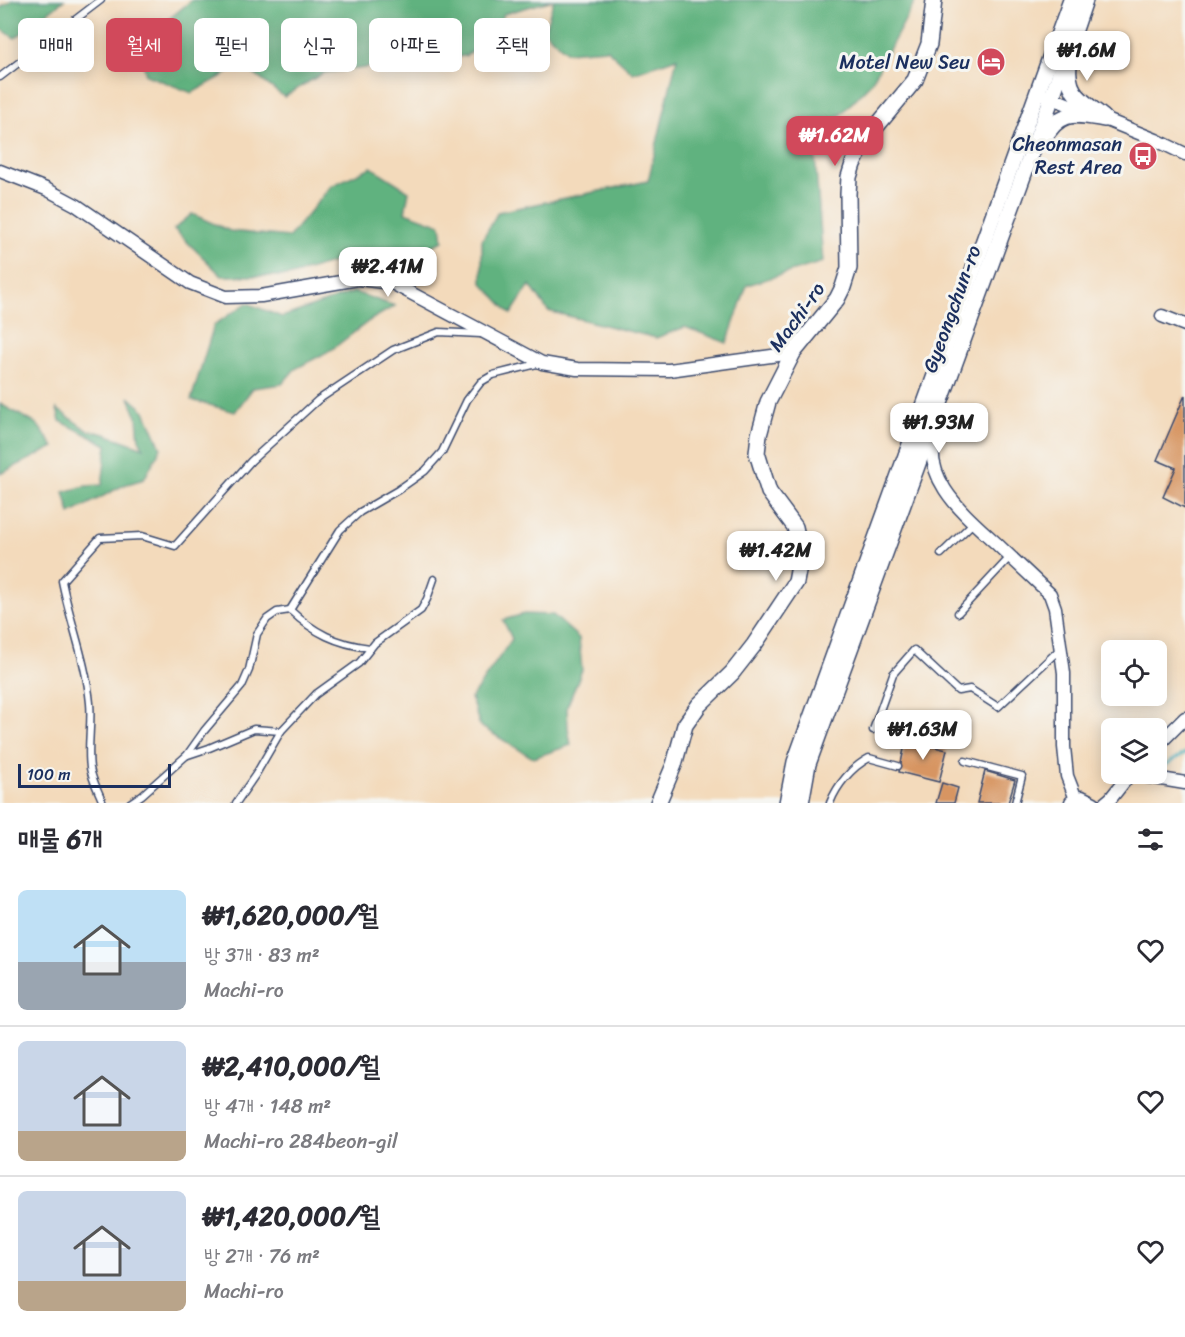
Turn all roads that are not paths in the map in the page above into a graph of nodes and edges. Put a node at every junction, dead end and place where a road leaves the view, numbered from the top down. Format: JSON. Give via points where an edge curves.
{"nodes":[{"id":1,"x":101,"y":0,"type":"edge"},
{"id":2,"x":934,"y":0,"type":"edge"},
{"id":3,"x":1071,"y":0,"type":"edge"},
{"id":4,"x":1086,"y":0,"type":"edge"},
{"id":5,"x":1071,"y":43,"type":"junction"},
{"id":6,"x":0,"y":77,"type":"edge"},
{"id":7,"x":1046,"y":95,"type":"junction"},
{"id":8,"x":1105,"y":119,"type":"junction"},
{"id":9,"x":1183,"y":153,"type":"edge"},
{"id":10,"x":0,"y":171,"type":"edge"},
{"id":11,"x":1024,"y":174,"type":"junction"},
{"id":12,"x":1162,"y":316,"type":"dead end"},
{"id":13,"x":1185,"y":325,"type":"edge"},
{"id":14,"x":488,"y":334,"type":"junction"},
{"id":15,"x":964,"y":335,"type":"junction"},
{"id":16,"x":793,"y":353,"type":"junction"},
{"id":17,"x":542,"y":363,"type":"junction"},
{"id":18,"x":973,"y":522,"type":"junction"},
{"id":19,"x":941,"y":554,"type":"dead end"},
{"id":20,"x":1010,"y":556,"type":"junction"},
{"id":21,"x":434,"y":579,"type":"dead end"},
{"id":22,"x":290,"y":610,"type":"junction"},
{"id":23,"x":958,"y":613,"type":"dead end"},
{"id":24,"x":370,"y":648,"type":"junction"},
{"id":25,"x":1060,"y":649,"type":"junction"},
{"id":26,"x":1185,"y":718,"type":"edge"},
{"id":27,"x":873,"y":730,"type":"dead end"},
{"id":28,"x":281,"y":731,"type":"junction"},
{"id":29,"x":1167,"y":736,"type":"edge"},
{"id":30,"x":187,"y":755,"type":"junction"},
{"id":31,"x":965,"y":761,"type":"dead end"},
{"id":32,"x":898,"y":766,"type":"dead end"},
{"id":33,"x":1167,"y":780,"type":"edge"},
{"id":34,"x":1185,"y":783,"type":"edge"},
{"id":35,"x":1122,"y":784,"type":"edge"},
{"id":36,"x":1073,"y":801,"type":"edge"},
{"id":37,"x":103,"y":803,"type":"edge"},
{"id":38,"x":130,"y":803,"type":"edge"},
{"id":39,"x":236,"y":803,"type":"edge"},
{"id":40,"x":658,"y":803,"type":"edge"},
{"id":41,"x":787,"y":803,"type":"edge"},
{"id":42,"x":801,"y":803,"type":"edge"},
{"id":43,"x":830,"y":803,"type":"edge"},
{"id":44,"x":1015,"y":803,"type":"edge"},
{"id":45,"x":1094,"y":803,"type":"edge"},
{"id":46,"x":1105,"y":803,"type":"edge"}],
"edges":[{"from":1,"to":6,"type":"lane"},
{"from":2,"to":16,"type":"street","name":"Machi-ro","via":[[929,44],[915,80],[866,139],[851,171],[849,268],[843,287]]},
{"from":3,"to":7,"type":"street","name":"Gyeongchun-ro"},
{"from":4,"to":5,"type":"street","name":"Gyeongchun-ro"},
{"from":5,"to":7,"type":"street","name":"Gyeongchun-ro"},
{"from":5,"to":8,"type":"street","via":[[1068,73],[1072,91]]},
{"from":7,"to":8,"type":"street"},
{"from":7,"to":11,"type":"street","name":"Gyeongchun-ro"},
{"from":7,"to":41,"type":"street","name":"Gyeongchun-ro","via":[[795,762]]},
{"from":8,"to":9,"type":"street"},
{"from":8,"to":11,"type":"street","via":[[1065,115],[1049,128]]},
{"from":10,"to":14,"type":"street","via":[[76,205],[190,284],[226,297],[261,296],[369,280],[392,284]]},
{"from":11,"to":15,"type":"street","name":"Gyeongchun-ro"},
{"from":12,"to":13,"type":"street"},
{"from":14,"to":17,"type":"street"},
{"from":14,"to":37,"type":"lane","via":[[439,332],[393,350],[318,400],[251,461],[175,546],[142,536],[100,538],[62,581],[91,705],[90,770]]},
{"from":15,"to":18,"type":"street","via":[[932,442],[932,458],[947,494]]},
{"from":15,"to":42,"type":"street","name":"Gyeongchun-ro","via":[[808,764]]},
{"from":16,"to":17,"type":"street","via":[[669,370],[577,369]]},
{"from":16,"to":40,"type":"street","name":"Machi-ro","via":[[768,402],[758,453],[769,492],[795,527],[801,555],[796,582],[740,664],[685,725]]},
{"from":17,"to":22,"type":"lane","via":[[493,375],[481,382],[467,400],[442,452],[425,471],[360,512],[340,530]]},
{"from":18,"to":19,"type":"lane"},
{"from":18,"to":20,"type":"street"},
{"from":20,"to":23,"type":"lane"},
{"from":20,"to":25,"type":"street","via":[[1050,594]]},
{"from":21,"to":24,"type":"lane","via":[[421,610]]},
{"from":22,"to":24,"type":"lane","via":[[320,634]]},
{"from":22,"to":30,"type":"lane","via":[[267,619],[257,634],[242,686]]},
{"from":24,"to":28,"type":"lane","via":[[359,663],[316,694]]},
{"from":25,"to":27,"type":"lane","via":[[998,707],[970,689],[958,691],[914,650],[893,674]]},
{"from":25,"to":36,"type":"street","via":[[1064,673],[1064,747]]},
{"from":26,"to":29,"type":"street"},
{"from":28,"to":30,"type":"lane","via":[[254,729]]},
{"from":28,"to":39,"type":"lane"},
{"from":30,"to":38,"type":"lane"},
{"from":31,"to":44,"type":"lane","via":[[1022,776]]},
{"from":32,"to":43,"type":"lane","via":[[869,758],[835,791]]},
{"from":33,"to":34,"type":"street"},
{"from":35,"to":46,"type":"street"},
{"from":36,"to":45,"type":"street","via":[[1088,798]]}]}
